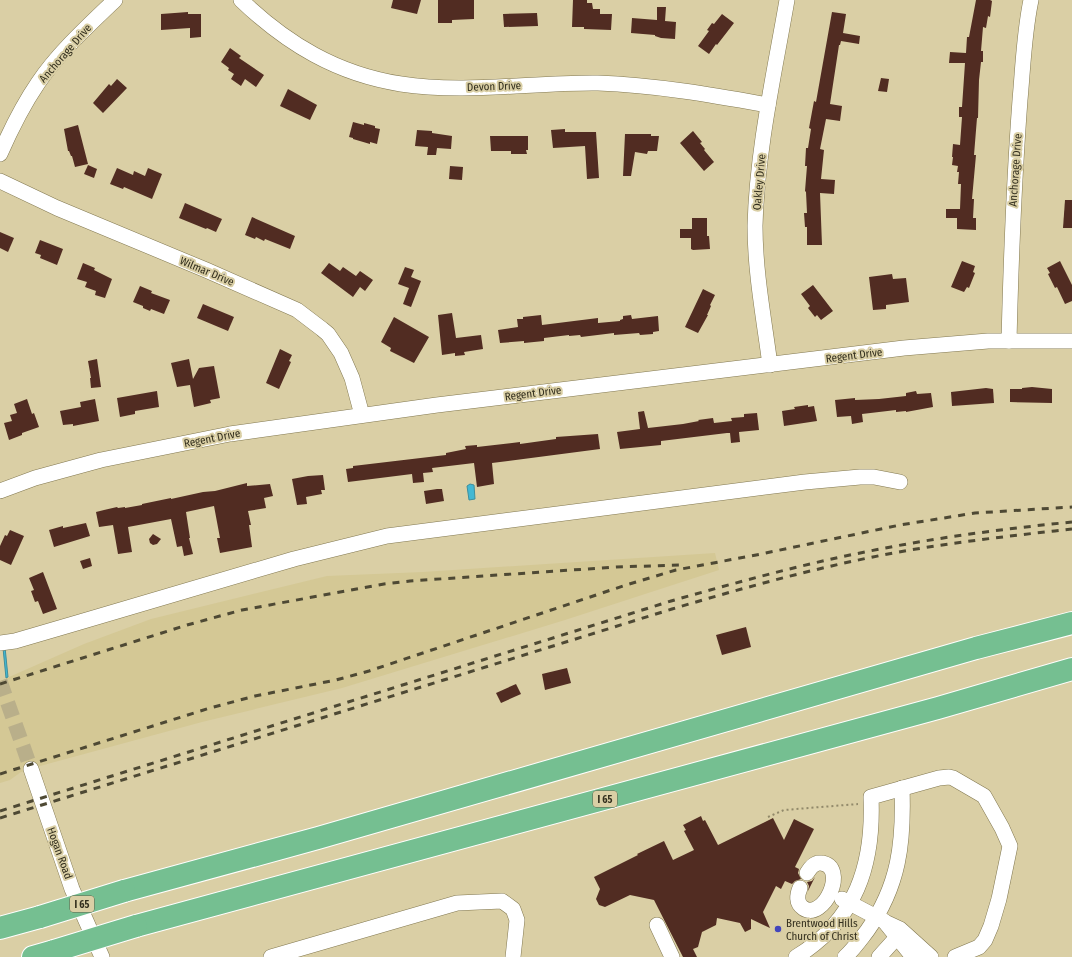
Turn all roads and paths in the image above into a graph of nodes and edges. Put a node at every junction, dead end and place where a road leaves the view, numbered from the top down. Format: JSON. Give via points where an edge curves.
{"nodes":[{"id":1,"x":115,"y":0,"type":"edge"},
{"id":2,"x":241,"y":0,"type":"edge"},
{"id":3,"x":787,"y":0,"type":"edge"},
{"id":4,"x":1031,"y":0,"type":"edge"},
{"id":5,"x":768,"y":105,"type":"junction"},
{"id":6,"x":0,"y":154,"type":"edge"},
{"id":7,"x":0,"y":181,"type":"edge"},
{"id":8,"x":1009,"y":341,"type":"junction"},
{"id":9,"x":1072,"y":342,"type":"edge"},
{"id":10,"x":770,"y":365,"type":"junction"},
{"id":11,"x":362,"y":415,"type":"junction"},
{"id":12,"x":900,"y":482,"type":"dead end"},
{"id":13,"x":0,"y":490,"type":"edge"},
{"id":14,"x":1072,"y":624,"type":"edge"},
{"id":15,"x":0,"y":643,"type":"edge"},
{"id":16,"x":1072,"y":669,"type":"edge"},
{"id":17,"x":31,"y":770,"type":"tunnel mouth"},
{"id":18,"x":902,"y":788,"type":"junction"},
{"id":19,"x":871,"y":803,"type":"junction"},
{"id":20,"x":768,"y":817,"type":"dead end"},
{"id":21,"x":807,"y":873,"type":"dead end"},
{"id":22,"x":800,"y":888,"type":"dead end"},
{"id":23,"x":831,"y":893,"type":"junction"},
{"id":24,"x":850,"y":903,"type":"junction"},
{"id":25,"x":881,"y":920,"type":"junction"},
{"id":26,"x":657,"y":925,"type":"dead end"},
{"id":27,"x":0,"y":928,"type":"edge"},
{"id":28,"x":897,"y":937,"type":"junction"},
{"id":29,"x":33,"y":957,"type":"edge"},
{"id":30,"x":102,"y":957,"type":"edge"},
{"id":31,"x":271,"y":957,"type":"edge"},
{"id":32,"x":514,"y":957,"type":"edge"},
{"id":33,"x":672,"y":957,"type":"edge"},
{"id":34,"x":796,"y":957,"type":"edge"},
{"id":35,"x":845,"y":957,"type":"edge"},
{"id":36,"x":879,"y":957,"type":"edge"},
{"id":37,"x":913,"y":957,"type":"edge"},
{"id":38,"x":931,"y":957,"type":"edge"},
{"id":39,"x":955,"y":957,"type":"edge"}],
"edges":[{"from":1,"to":6,"type":"street","name":"Anchorage Drive","via":[[81,32],[48,69],[26,101]]},
{"from":2,"to":5,"type":"street","name":"Devon Drive","via":[[274,29],[304,50],[349,70],[409,85],[636,85]]},
{"from":3,"to":5,"type":"street","name":"Oakley Drive"},
{"from":4,"to":8,"type":"street","name":"Anchorage Drive","via":[[1025,40],[1012,217]]},
{"from":5,"to":10,"type":"street","name":"Oakley Drive","via":[[758,184],[755,241]]},
{"from":7,"to":11,"type":"street","name":"Wilmar Drive","via":[[57,208],[281,302],[313,320],[328,334],[341,353],[352,378]]},
{"from":8,"to":9,"type":"street","name":"Regent Drive"},
{"from":8,"to":10,"type":"street","name":"Regent Drive","via":[[904,348]]},
{"from":10,"to":11,"type":"street","name":"Regent Drive"},
{"from":11,"to":13,"type":"street","name":"Regent Drive","via":[[230,434],[106,459]]},
{"from":12,"to":15,"type":"street","via":[[874,477],[812,482],[387,536],[294,559]]},
{"from":14,"to":27,"type":"highway","number":"I 65","bridge":true,"via":[[963,652]]},
{"from":16,"to":29,"type":"highway","number":"I 65","bridge":true,"via":[[938,708],[136,926]]},
{"from":17,"to":30,"type":"street","name":"Hogan Road","via":[[72,889]]},
{"from":18,"to":19,"type":"street","via":[[870,797]]},
{"from":18,"to":25,"type":"street","via":[[900,851]]},
{"from":18,"to":39,"type":"street","via":[[949,777],[982,794],[1010,846],[999,899],[985,940],[979,947]]},
{"from":19,"to":20,"type":"path","via":[[784,810]]},
{"from":19,"to":24,"type":"street","via":[[872,822],[866,863]]},
{"from":21,"to":23,"type":"street","via":[[812,865],[817,863],[830,868],[834,881]]},
{"from":22,"to":23,"type":"street","via":[[798,900],[802,907],[810,910],[820,906]]},
{"from":23,"to":24,"type":"street"},
{"from":24,"to":25,"type":"street"},
{"from":24,"to":34,"type":"street","via":[[821,938]]},
{"from":25,"to":28,"type":"street"},
{"from":25,"to":35,"type":"street"},
{"from":25,"to":38,"type":"street","via":[[900,929]]},
{"from":26,"to":33,"type":"street"},
{"from":28,"to":36,"type":"street"},
{"from":28,"to":37,"type":"street"},
{"from":31,"to":32,"type":"street","via":[[457,903],[502,901],[513,908],[517,920]]}]}
